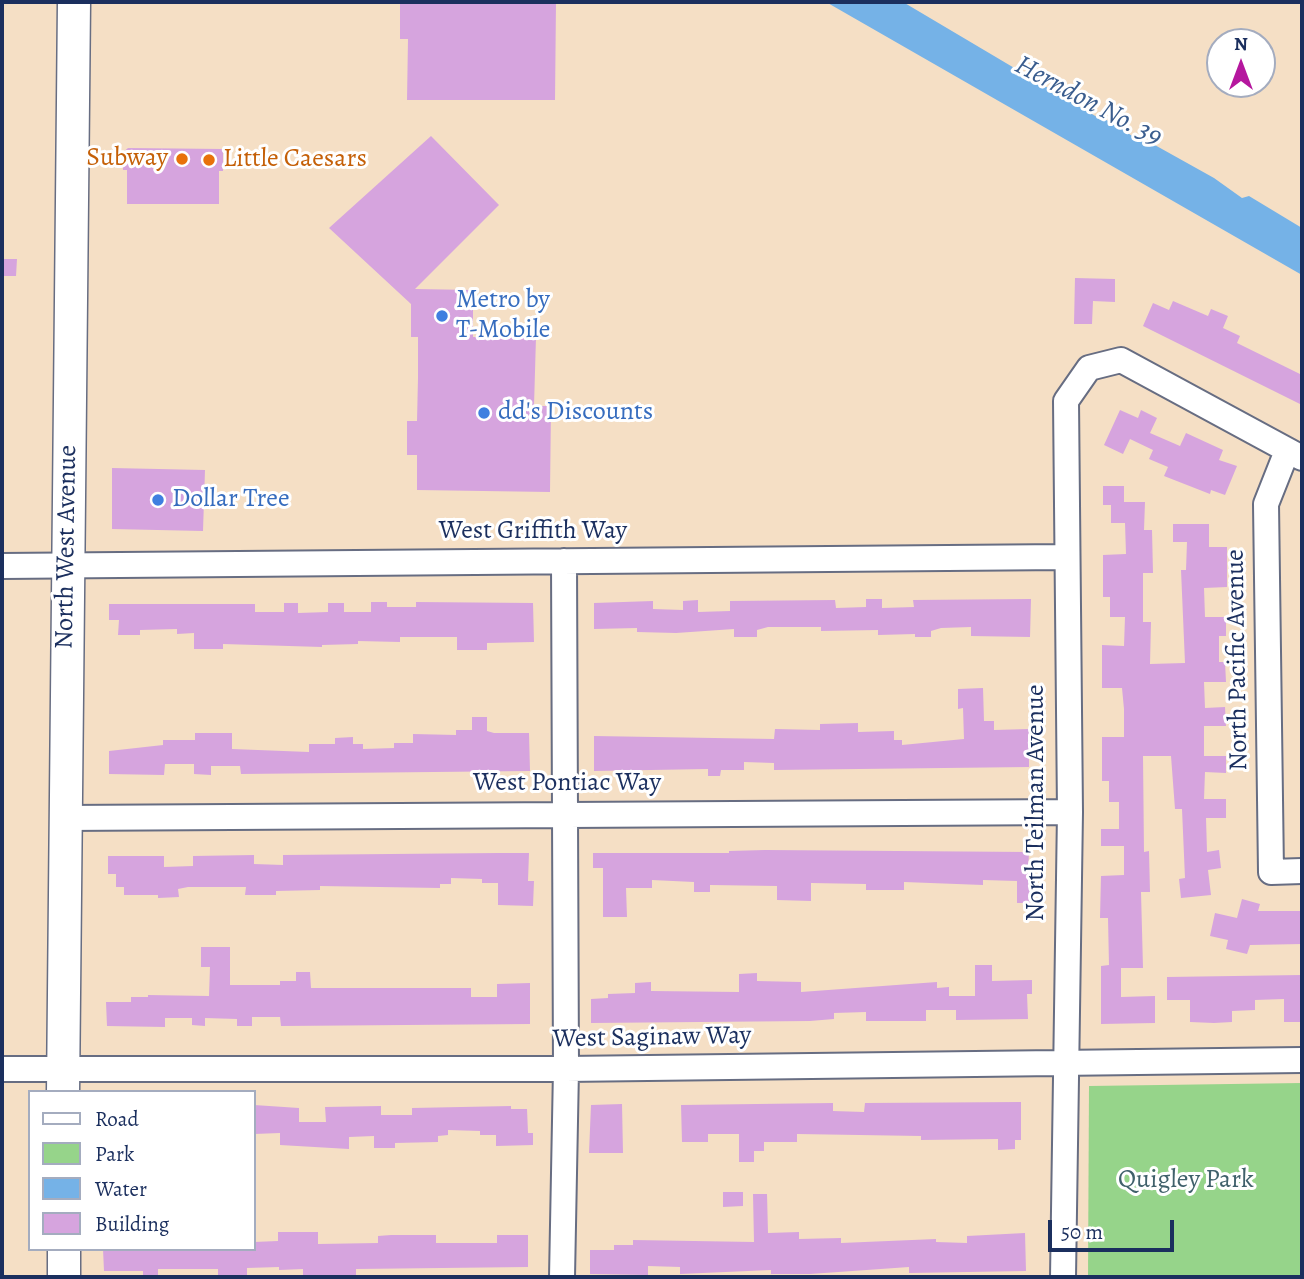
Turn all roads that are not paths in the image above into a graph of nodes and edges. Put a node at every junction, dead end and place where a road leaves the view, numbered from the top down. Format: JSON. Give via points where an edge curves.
{"nodes":[{"id":1,"x":74,"y":2,"type":"edge"},
{"id":2,"x":1294,"y":454,"type":"edge"},
{"id":3,"x":1065,"y":557,"type":"junction"},
{"id":4,"x":564,"y":561,"type":"junction"},
{"id":5,"x":66,"y":565,"type":"junction"},
{"id":6,"x":2,"y":566,"type":"edge"},
{"id":7,"x":1070,"y":812,"type":"junction"},
{"id":8,"x":564,"y":813,"type":"junction"},
{"id":9,"x":64,"y":818,"type":"junction"},
{"id":10,"x":1302,"y":871,"type":"edge"},
{"id":11,"x":1302,"y":1060,"type":"edge"},
{"id":12,"x":1064,"y":1061,"type":"junction"},
{"id":13,"x":2,"y":1069,"type":"edge"},
{"id":14,"x":566,"y":1069,"type":"junction"},
{"id":15,"x":63,"y":1080,"type":"edge"},
{"id":16,"x":64,"y":1251,"type":"edge"},
{"id":17,"x":64,"y":1277,"type":"edge"},
{"id":18,"x":562,"y":1277,"type":"edge"},
{"id":19,"x":1063,"y":1277,"type":"edge"}],
"edges":[{"from":1,"to":5,"type":"main road","name":"North West Avenue"},
{"from":2,"to":3,"type":"street","name":"North Teilman Avenue","via":[[1121,360],[1089,368],[1066,401]]},
{"from":2,"to":10,"type":"street","name":"North Pacific Avenue","via":[[1266,505],[1271,872]]},
{"from":3,"to":4,"type":"street","name":"West Griffith Way"},
{"from":3,"to":7,"type":"street","name":"North Teilman Avenue"},
{"from":4,"to":5,"type":"street","name":"West Griffith Way"},
{"from":4,"to":8,"type":"street"},
{"from":5,"to":6,"type":"street","name":"West Griffith Way"},
{"from":5,"to":9,"type":"main road","name":"North West Avenue"},
{"from":7,"to":8,"type":"street","name":"West Pontiac Way"},
{"from":7,"to":12,"type":"street","name":"North Teilman Avenue"},
{"from":8,"to":9,"type":"street","name":"West Pontiac Way"},
{"from":8,"to":14,"type":"street"},
{"from":9,"to":15,"type":"main road","name":"North West Avenue"},
{"from":11,"to":12,"type":"street","name":"West Saginaw Way"},
{"from":12,"to":14,"type":"street","name":"West Saginaw Way"},
{"from":12,"to":19,"type":"street","name":"North Teilman Avenue"},
{"from":13,"to":15,"type":"street","name":"West Saginaw Way"},
{"from":14,"to":15,"type":"street","name":"West Saginaw Way"},
{"from":14,"to":18,"type":"street"},
{"from":16,"to":17,"type":"main road"}]}
